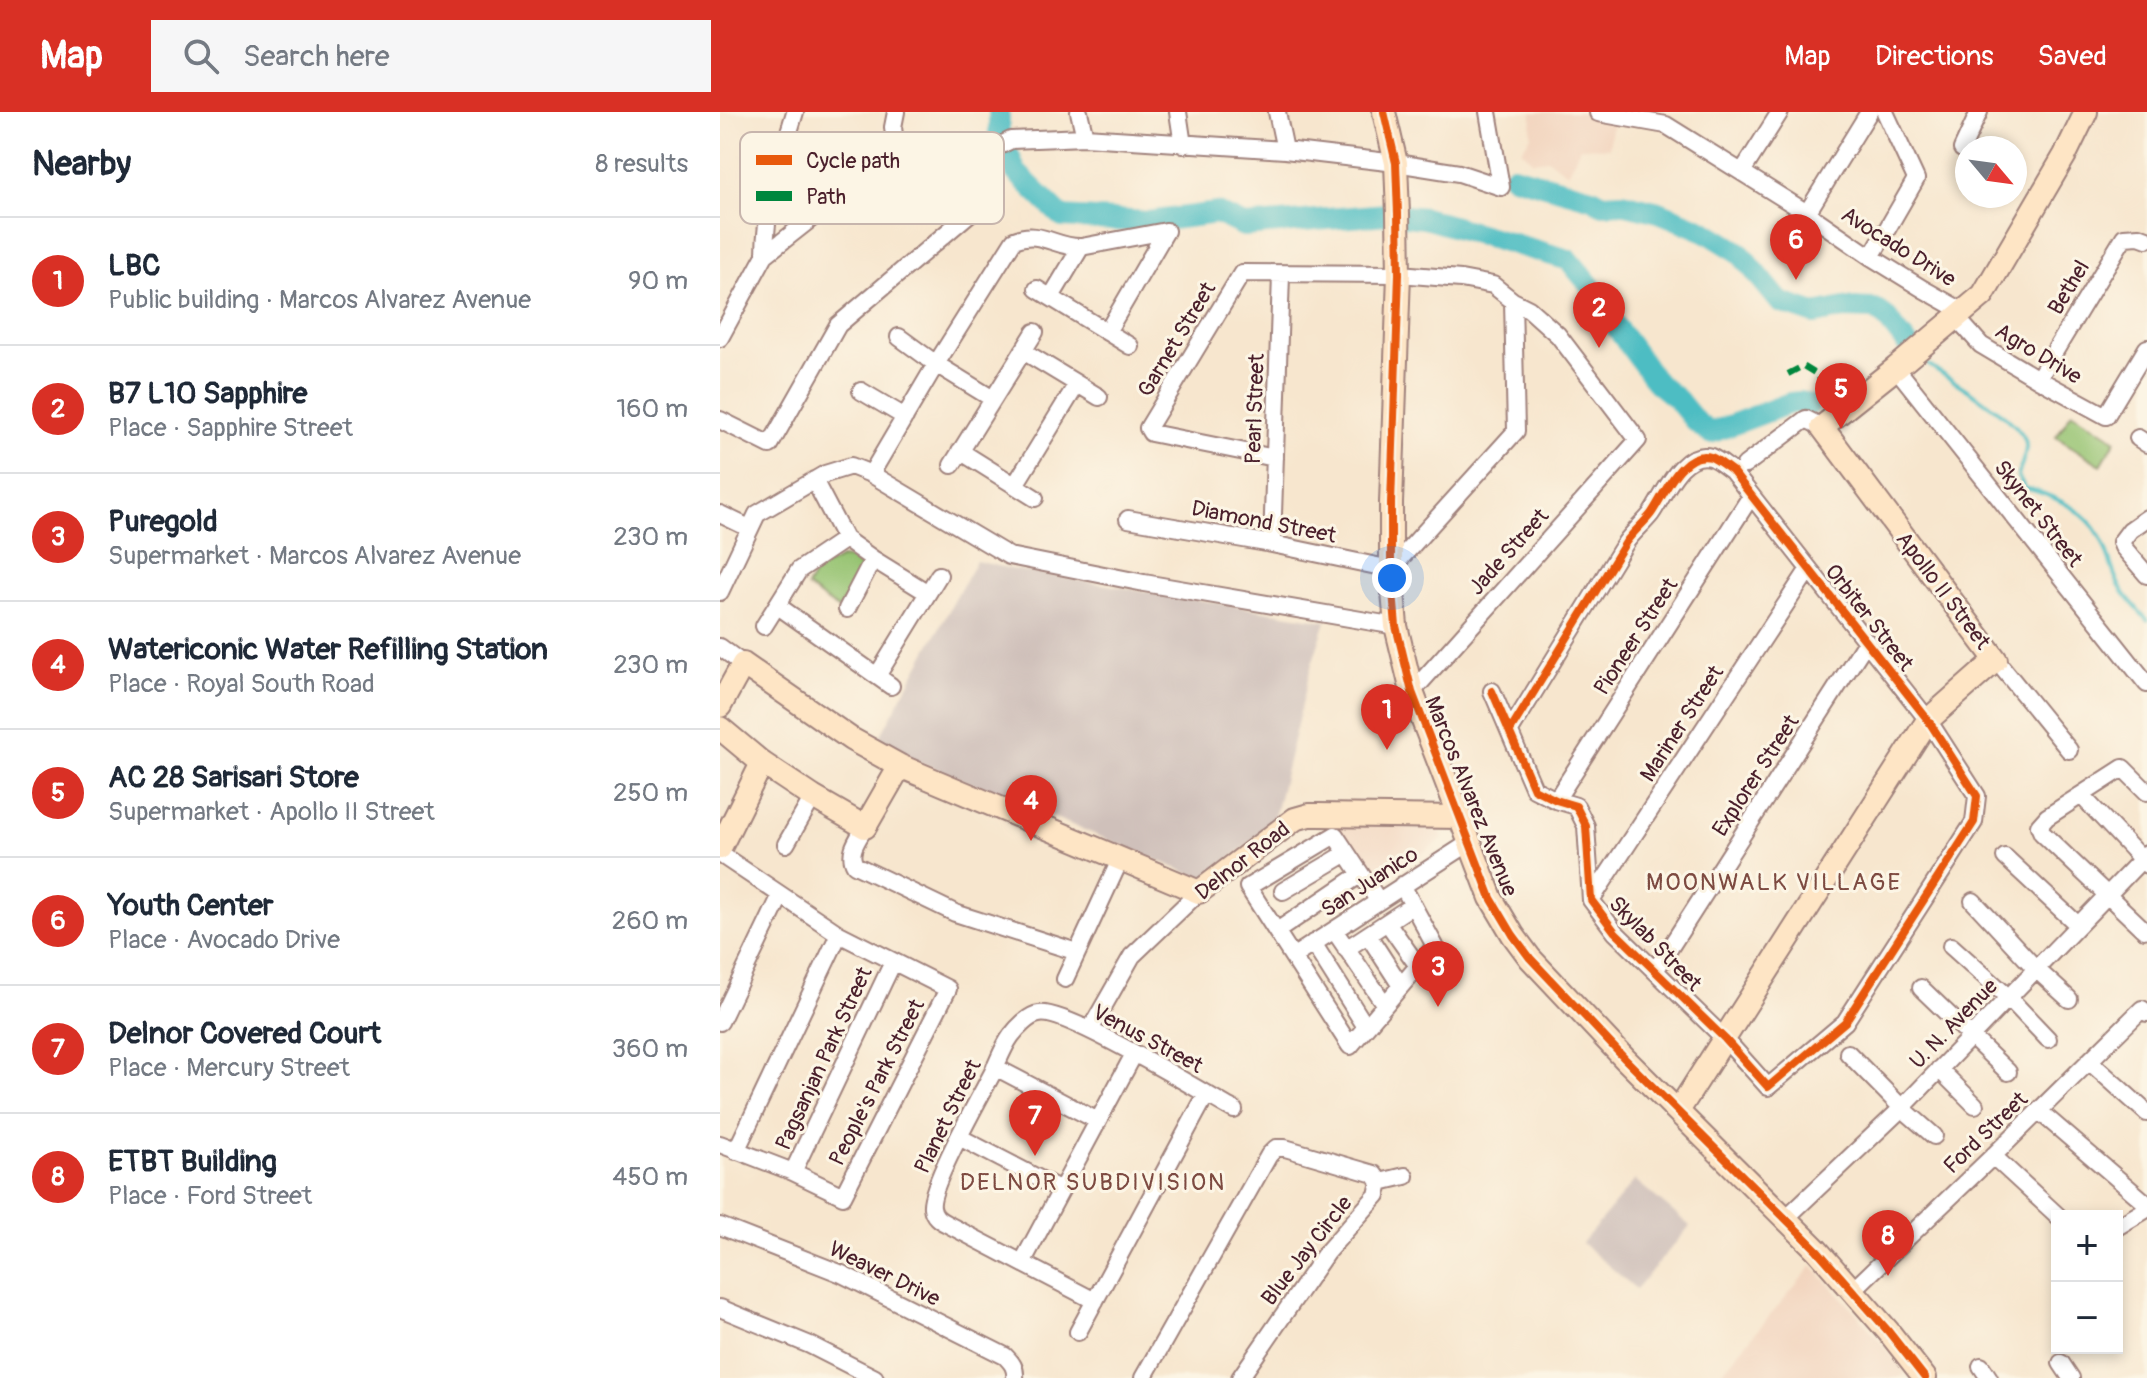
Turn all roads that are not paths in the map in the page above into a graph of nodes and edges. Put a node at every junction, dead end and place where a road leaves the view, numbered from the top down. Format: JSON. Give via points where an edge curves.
{"nodes":[{"id":1,"x":795,"y":112,"type":"edge"},
{"id":2,"x":896,"y":112,"type":"edge"},
{"id":3,"x":1079,"y":112,"type":"edge"},
{"id":4,"x":1178,"y":112,"type":"edge"},
{"id":5,"x":1277,"y":112,"type":"edge"},
{"id":6,"x":1384,"y":112,"type":"edge"},
{"id":7,"x":1488,"y":112,"type":"edge"},
{"id":8,"x":1780,"y":112,"type":"edge"},
{"id":9,"x":1869,"y":112,"type":"edge"},
{"id":10,"x":1885,"y":112,"type":"edge"},
{"id":11,"x":1979,"y":112,"type":"edge"},
{"id":12,"x":2086,"y":112,"type":"edge"},
{"id":13,"x":1598,"y":113,"type":"edge"},
{"id":14,"x":1670,"y":119,"type":"edge"},
{"id":15,"x":789,"y":132,"type":"edge"},
{"id":16,"x":894,"y":132,"type":"edge"},
{"id":17,"x":1968,"y":136,"type":"edge"},
{"id":18,"x":1085,"y":137,"type":"junction"},
{"id":19,"x":1004,"y":144,"type":"edge"},
{"id":20,"x":1183,"y":145,"type":"junction"},
{"id":21,"x":1285,"y":150,"type":"junction"},
{"id":22,"x":1396,"y":163,"type":"junction"},
{"id":23,"x":1742,"y":172,"type":"junction"},
{"id":24,"x":1807,"y":213,"type":"junction"},
{"id":25,"x":766,"y":224,"type":"edge"},
{"id":26,"x":804,"y":224,"type":"edge"},
{"id":27,"x":957,"y":224,"type":"edge"},
{"id":28,"x":2147,"y":239,"type":"edge"},
{"id":29,"x":1081,"y":247,"type":"junction"},
{"id":30,"x":765,"y":255,"type":"junction"},
{"id":31,"x":1871,"y":257,"type":"junction"},
{"id":32,"x":1399,"y":274,"type":"junction"},
{"id":33,"x":1281,"y":275,"type":"junction"},
{"id":34,"x":1513,"y":301,"type":"junction"},
{"id":35,"x":1961,"y":315,"type":"junction"},
{"id":36,"x":1035,"y":332,"type":"dead end"},
{"id":37,"x":1107,"y":332,"type":"junction"},
{"id":38,"x":899,"y":337,"type":"dead end"},
{"id":39,"x":720,"y":338,"type":"edge"},
{"id":40,"x":1130,"y":346,"type":"dead end"},
{"id":41,"x":2147,"y":348,"type":"edge"},
{"id":42,"x":1023,"y":351,"type":"junction"},
{"id":43,"x":1908,"y":358,"type":"junction"},
{"id":44,"x":936,"y":364,"type":"junction"},
{"id":45,"x":2038,"y":379,"type":"junction"},
{"id":46,"x":1077,"y":384,"type":"junction"},
{"id":47,"x":861,"y":391,"type":"dead end"},
{"id":48,"x":1099,"y":397,"type":"dead end"},
{"id":49,"x":993,"y":399,"type":"junction"},
{"id":50,"x":905,"y":417,"type":"junction"},
{"id":51,"x":720,"y":420,"type":"edge"},
{"id":52,"x":1822,"y":427,"type":"junction"},
{"id":53,"x":1275,"y":458,"type":"junction"},
{"id":54,"x":1745,"y":465,"type":"dead end"},
{"id":55,"x":871,"y":474,"type":"junction"},
{"id":56,"x":814,"y":480,"type":"junction"},
{"id":57,"x":1015,"y":485,"type":"junction"},
{"id":58,"x":1751,"y":496,"type":"junction"},
{"id":59,"x":1035,"y":498,"type":"dead end"},
{"id":60,"x":720,"y":514,"type":"edge"},
{"id":61,"x":2147,"y":518,"type":"edge"},
{"id":62,"x":1128,"y":519,"type":"dead end"},
{"id":63,"x":749,"y":528,"type":"junction"},
{"id":64,"x":845,"y":539,"type":"junction"},
{"id":65,"x":1272,"y":544,"type":"junction"},
{"id":66,"x":873,"y":559,"type":"junction"},
{"id":67,"x":1391,"y":569,"type":"junction"},
{"id":68,"x":1809,"y":569,"type":"junction"},
{"id":69,"x":939,"y":575,"type":"dead end"},
{"id":70,"x":2147,"y":575,"type":"edge"},
{"id":71,"x":720,"y":592,"type":"edge"},
{"id":72,"x":928,"y":593,"type":"junction"},
{"id":73,"x":778,"y":606,"type":"junction"},
{"id":74,"x":847,"y":609,"type":"dead end"},
{"id":75,"x":764,"y":626,"type":"dead end"},
{"id":76,"x":1396,"y":626,"type":"junction"},
{"id":77,"x":1866,"y":642,"type":"junction"},
{"id":78,"x":720,"y":647,"type":"edge"},
{"id":79,"x":1996,"y":660,"type":"junction"},
{"id":80,"x":743,"y":664,"type":"junction"},
{"id":81,"x":2147,"y":684,"type":"edge"},
{"id":82,"x":1492,"y":691,"type":"dead end"},
{"id":83,"x":1412,"y":692,"type":"junction"},
{"id":84,"x":720,"y":706,"type":"edge"},
{"id":85,"x":1928,"y":720,"type":"junction"},
{"id":86,"x":720,"y":728,"type":"edge"},
{"id":87,"x":1510,"y":731,"type":"junction"},
{"id":88,"x":2069,"y":750,"type":"dead end"},
{"id":89,"x":762,"y":763,"type":"junction"},
{"id":90,"x":900,"y":766,"type":"junction"},
{"id":91,"x":2147,"y":792,"type":"edge"},
{"id":92,"x":2081,"y":795,"type":"junction"},
{"id":93,"x":813,"y":797,"type":"junction"},
{"id":94,"x":1556,"y":800,"type":"junction"},
{"id":95,"x":1459,"y":817,"type":"junction"},
{"id":96,"x":865,"y":827,"type":"junction"},
{"id":97,"x":1469,"y":843,"type":"junction"},
{"id":98,"x":786,"y":844,"type":"dead end"},
{"id":99,"x":720,"y":848,"type":"edge"},
{"id":100,"x":1347,"y":853,"type":"junction"},
{"id":101,"x":720,"y":854,"type":"edge"},
{"id":102,"x":2005,"y":857,"type":"dead end"},
{"id":103,"x":1121,"y":858,"type":"junction"},
{"id":104,"x":2145,"y":860,"type":"edge"},
{"id":105,"x":1272,"y":873,"type":"junction"},
{"id":106,"x":1361,"y":874,"type":"junction"},
{"id":107,"x":1402,"y":885,"type":"junction"},
{"id":108,"x":1283,"y":891,"type":"junction"},
{"id":109,"x":1199,"y":892,"type":"junction"},
{"id":110,"x":781,"y":895,"type":"junction"},
{"id":111,"x":2107,"y":896,"type":"junction"},
{"id":112,"x":1378,"y":900,"type":"junction"},
{"id":113,"x":1591,"y":900,"type":"junction"},
{"id":114,"x":1973,"y":901,"type":"dead end"},
{"id":115,"x":1413,"y":905,"type":"junction"},
{"id":116,"x":1300,"y":916,"type":"junction"},
{"id":117,"x":1387,"y":922,"type":"junction"},
{"id":118,"x":2078,"y":925,"type":"junction"},
{"id":119,"x":1334,"y":930,"type":"junction"},
{"id":120,"x":2144,"y":930,"type":"dead end"},
{"id":121,"x":1277,"y":931,"type":"junction"},
{"id":122,"x":839,"y":934,"type":"junction"},
{"id":123,"x":1368,"y":935,"type":"junction"},
{"id":124,"x":1313,"y":943,"type":"junction"},
{"id":125,"x":1951,"y":946,"type":"dead end"},
{"id":126,"x":1346,"y":949,"type":"junction"},
{"id":127,"x":1077,"y":952,"type":"junction"},
{"id":128,"x":1294,"y":956,"type":"junction"},
{"id":129,"x":893,"y":962,"type":"junction"},
{"id":130,"x":1418,"y":966,"type":"junction"},
{"id":131,"x":2036,"y":969,"type":"junction"},
{"id":132,"x":1655,"y":971,"type":"junction"},
{"id":133,"x":1065,"y":979,"type":"dead end"},
{"id":134,"x":1401,"y":986,"type":"junction"},
{"id":135,"x":1921,"y":988,"type":"dead end"},
{"id":136,"x":2009,"y":998,"type":"junction"},
{"id":137,"x":2069,"y":999,"type":"dead end"},
{"id":138,"x":1385,"y":1005,"type":"junction"},
{"id":139,"x":1038,"y":1013,"type":"joint"},
{"id":140,"x":2147,"y":1013,"type":"edge"},
{"id":141,"x":720,"y":1022,"type":"edge"},
{"id":142,"x":1366,"y":1027,"type":"junction"},
{"id":143,"x":1090,"y":1030,"type":"junction"},
{"id":144,"x":1971,"y":1036,"type":"junction"},
{"id":145,"x":1725,"y":1039,"type":"junction"},
{"id":146,"x":2048,"y":1039,"type":"dead end"},
{"id":147,"x":1848,"y":1053,"type":"dead end"},
{"id":148,"x":1134,"y":1054,"type":"junction"},
{"id":149,"x":2089,"y":1061,"type":"junction"},
{"id":150,"x":995,"y":1067,"type":"junction"},
{"id":151,"x":1939,"y":1069,"type":"junction"},
{"id":152,"x":2008,"y":1072,"type":"dead end"},
{"id":153,"x":1768,"y":1087,"type":"joint"},
{"id":154,"x":1206,"y":1095,"type":"junction"},
{"id":155,"x":1975,"y":1105,"type":"dead end"},
{"id":156,"x":1902,"y":1108,"type":"junction"},
{"id":157,"x":1234,"y":1110,"type":"dead end"},
{"id":158,"x":1678,"y":1111,"type":"junction"},
{"id":159,"x":2039,"y":1111,"type":"junction"},
{"id":160,"x":2147,"y":1113,"type":"edge"},
{"id":161,"x":1098,"y":1121,"type":"junction"},
{"id":162,"x":1934,"y":1136,"type":"dead end"},
{"id":163,"x":959,"y":1137,"type":"junction"},
{"id":164,"x":728,"y":1148,"type":"edge"},
{"id":165,"x":1993,"y":1156,"type":"junction"},
{"id":166,"x":793,"y":1172,"type":"junction"},
{"id":167,"x":1405,"y":1176,"type":"dead end"},
{"id":168,"x":1380,"y":1182,"type":"junction"},
{"id":169,"x":1061,"y":1190,"type":"junction"},
{"id":170,"x":2147,"y":1206,"type":"edge"},
{"id":171,"x":2052,"y":1210,"type":"edge"},
{"id":172,"x":1786,"y":1218,"type":"junction"},
{"id":173,"x":2123,"y":1223,"type":"edge"},
{"id":174,"x":720,"y":1226,"type":"edge"},
{"id":175,"x":1022,"y":1263,"type":"junction"},
{"id":176,"x":1853,"y":1290,"type":"junction"},
{"id":177,"x":1095,"y":1301,"type":"junction"},
{"id":178,"x":720,"y":1308,"type":"edge"},
{"id":179,"x":1078,"y":1332,"type":"dead end"},
{"id":180,"x":2061,"y":1363,"type":"dead end"},
{"id":181,"x":875,"y":1378,"type":"edge"},
{"id":182,"x":1015,"y":1378,"type":"edge"},
{"id":183,"x":1143,"y":1378,"type":"edge"},
{"id":184,"x":1240,"y":1378,"type":"edge"},
{"id":185,"x":1925,"y":1378,"type":"edge"},
{"id":186,"x":2071,"y":1378,"type":"edge"}],
"edges":[{"from":1,"to":15,"type":"street"},
{"from":2,"to":16,"type":"street"},
{"from":3,"to":18,"type":"street"},
{"from":4,"to":20,"type":"street"},
{"from":5,"to":21,"type":"street"},
{"from":6,"to":22,"type":"street","name":"Marcos Alvarez Avenue"},
{"from":7,"to":22,"type":"street","via":[[1501,187],[1459,173]]},
{"from":8,"to":23,"type":"street"},
{"from":9,"to":24,"type":"street"},
{"from":10,"to":31,"type":"street","via":[[1916,179]]},
{"from":11,"to":17,"type":"street"},
{"from":12,"to":35,"type":"street","via":[[1983,295]]},
{"from":13,"to":14,"type":"street","name":"Avocado Drive"},
{"from":14,"to":23,"type":"street","name":"Avocado Drive"},
{"from":18,"to":19,"type":"street"},
{"from":18,"to":20,"type":"street"},
{"from":20,"to":21,"type":"street"},
{"from":21,"to":22,"type":"street"},
{"from":22,"to":32,"type":"street","name":"Marcos Alvarez Avenue"},
{"from":23,"to":24,"type":"street","name":"Avocado Drive"},
{"from":24,"to":31,"type":"street","name":"Avocado Drive"},
{"from":25,"to":30,"type":"street"},
{"from":26,"to":30,"type":"street"},
{"from":27,"to":51,"type":"street","via":[[838,325],[770,445]]},
{"from":28,"to":45,"type":"street","name":"Bethel","via":[[2124,237]]},
{"from":29,"to":37,"type":"street","via":[[1044,293]]},
{"from":29,"to":37,"type":"street","via":[[1166,231]]},
{"from":29,"to":44,"type":"street","via":[[1033,235],[1014,240]]},
{"from":30,"to":39,"type":"street"},
{"from":31,"to":35,"type":"street","name":"Avocado Drive"},
{"from":32,"to":33,"type":"street"},
{"from":32,"to":34,"type":"street","via":[[1493,285]]},
{"from":32,"to":67,"type":"street","name":"Marcos Alvarez Avenue"},
{"from":33,"to":53,"type":"street","name":"Pearl Street"},
{"from":33,"to":53,"type":"street","name":"Garnet Street","via":[[1242,273],[1148,428],[1151,433]]},
{"from":34,"to":67,"type":"street","via":[[1516,431]]},
{"from":34,"to":83,"type":"street","name":"Jade Street","via":[[1558,335],[1638,440]]},
{"from":35,"to":43,"type":"street"},
{"from":35,"to":45,"type":"street","name":"Agro Drive","via":[[1981,345]]},
{"from":36,"to":42,"type":"street"},
{"from":37,"to":40,"type":"street"},
{"from":38,"to":44,"type":"street"},
{"from":41,"to":45,"type":"street","name":"Agro Drive","via":[[2106,416]]},
{"from":42,"to":46,"type":"street"},
{"from":42,"to":49,"type":"street"},
{"from":43,"to":52,"type":"street"},
{"from":43,"to":81,"type":"street","name":"Skynet Street"},
{"from":44,"to":49,"type":"street"},
{"from":44,"to":50,"type":"street"},
{"from":46,"to":48,"type":"street"},
{"from":46,"to":57,"type":"street"},
{"from":47,"to":50,"type":"street"},
{"from":49,"to":57,"type":"street","via":[[956,458]]},
{"from":50,"to":55,"type":"street"},
{"from":52,"to":54,"type":"street","via":[[1806,419]]},
{"from":52,"to":79,"type":"street","name":"Apollo II Street"},
{"from":53,"to":65,"type":"street","name":"Pearl Street"},
{"from":55,"to":56,"type":"street","via":[[851,466]]},
{"from":55,"to":76,"type":"street","via":[[1009,556]]},
{"from":56,"to":63,"type":"street","via":[[757,514]]},
{"from":56,"to":64,"type":"street"},
{"from":57,"to":59,"type":"street"},
{"from":58,"to":68,"type":"street","name":"Orbiter Street"},
{"from":58,"to":87,"type":"street","name":"Orbiter Street","via":[[1714,458],[1685,464],[1626,542]]},
{"from":58,"to":94,"type":"street","name":"Pioneer Street"},
{"from":60,"to":63,"type":"street"},
{"from":61,"to":70,"type":"street","via":[[2121,542]]},
{"from":62,"to":65,"type":"street","name":"Diamond Street"},
{"from":63,"to":71,"type":"street"},
{"from":64,"to":66,"type":"street"},
{"from":64,"to":73,"type":"street","via":[[799,570]]},
{"from":65,"to":67,"type":"street","name":"Diamond Street"},
{"from":66,"to":72,"type":"street"},
{"from":66,"to":74,"type":"street"},
{"from":67,"to":76,"type":"street","name":"Marcos Alvarez Avenue"},
{"from":68,"to":77,"type":"street","name":"Orbiter Street"},
{"from":68,"to":113,"type":"street","name":"Mariner Street"},
{"from":69,"to":72,"type":"street"},
{"from":72,"to":73,"type":"street","via":[[884,681]]},
{"from":73,"to":75,"type":"street"},
{"from":76,"to":83,"type":"street","name":"Marcos Alvarez Avenue"},
{"from":77,"to":85,"type":"street","name":"Orbiter Street"},
{"from":77,"to":132,"type":"street","name":"Explorer Street"},
{"from":78,"to":80,"type":"street"},
{"from":79,"to":85,"type":"street"},
{"from":79,"to":88,"type":"street","name":"Apollo II Street"},
{"from":80,"to":84,"type":"street"},
{"from":80,"to":90,"type":"street","via":[[851,739]]},
{"from":82,"to":87,"type":"street","name":"Skylab Street"},
{"from":83,"to":95,"type":"street","name":"Marcos Alvarez Avenue"},
{"from":85,"to":145,"type":"street"},
{"from":85,"to":153,"type":"street","name":"Orbiter Street","via":[[1977,796],[1974,822],[1845,1022]]},
{"from":86,"to":89,"type":"street"},
{"from":87,"to":94,"type":"street","name":"Skylab Street","via":[[1534,789]]},
{"from":89,"to":93,"type":"street"},
{"from":89,"to":99,"type":"street"},
{"from":90,"to":96,"type":"street"},
{"from":90,"to":103,"type":"street"},
{"from":91,"to":92,"type":"street","via":[[2123,768]]},
{"from":92,"to":104,"type":"street"},
{"from":92,"to":111,"type":"street","via":[[2047,817],[2040,830]]},
{"from":93,"to":96,"type":"street"},
{"from":93,"to":98,"type":"street"},
{"from":94,"to":113,"type":"street","name":"Skylab Street","via":[[1576,806],[1586,826]]},
{"from":95,"to":97,"type":"street","name":"Marcos Alvarez Avenue"},
{"from":95,"to":109,"type":"street","name":"Delnor Road","via":[[1295,819]]},
{"from":96,"to":127,"type":"street","via":[[852,852],[855,865],[955,913]]},
{"from":97,"to":107,"type":"street","name":"San Juanico"},
{"from":97,"to":158,"type":"street","name":"Marcos Alvarez Avenue","via":[[1491,898],[1530,958]]},
{"from":100,"to":105,"type":"street","via":[[1335,835]]},
{"from":100,"to":106,"type":"street"},
{"from":100,"to":108,"type":"street"},
{"from":101,"to":110,"type":"street"},
{"from":102,"to":118,"type":"street"},
{"from":103,"to":109,"type":"street"},
{"from":103,"to":127,"type":"street"},
{"from":104,"to":111,"type":"street","name":"U. N. Avenue"},
{"from":105,"to":108,"type":"street"},
{"from":105,"to":121,"type":"street","via":[[1248,887]]},
{"from":106,"to":112,"type":"street"},
{"from":106,"to":116,"type":"street"},
{"from":107,"to":112,"type":"street","name":"San Juanico"},
{"from":107,"to":115,"type":"street"},
{"from":108,"to":116,"type":"street"},
{"from":109,"to":143,"type":"street","name":"Delnor Road","via":[[1132,956]]},
{"from":110,"to":122,"type":"street"},
{"from":110,"to":141,"type":"street"},
{"from":111,"to":118,"type":"street","name":"U. N. Avenue"},
{"from":111,"to":120,"type":"street"},
{"from":112,"to":119,"type":"street","name":"San Juanico"},
{"from":113,"to":132,"type":"street","name":"Skylab Street"},
{"from":114,"to":131,"type":"street"},
{"from":115,"to":117,"type":"street"},
{"from":115,"to":130,"type":"street","via":[[1435,946]]},
{"from":116,"to":121,"type":"street"},
{"from":117,"to":123,"type":"street"},
{"from":117,"to":130,"type":"street"},
{"from":118,"to":131,"type":"street","name":"U. N. Avenue"},
{"from":119,"to":124,"type":"street","name":"San Juanico"},
{"from":119,"to":126,"type":"street"},
{"from":121,"to":128,"type":"street"},
{"from":122,"to":129,"type":"street"},
{"from":122,"to":164,"type":"street"},
{"from":123,"to":126,"type":"street"},
{"from":123,"to":134,"type":"street"},
{"from":124,"to":128,"type":"street","name":"San Juanico"},
{"from":124,"to":142,"type":"street"},
{"from":125,"to":136,"type":"street"},
{"from":126,"to":138,"type":"street"},
{"from":127,"to":133,"type":"street"},
{"from":128,"to":142,"type":"street","via":[[1350,1046]]},
{"from":129,"to":166,"type":"street","name":"Pagsanjan Park Street"},
{"from":129,"to":166,"type":"street","name":"People's Park Street","via":[[948,989],[843,1196]]},
{"from":130,"to":134,"type":"street"},
{"from":131,"to":136,"type":"street","name":"U. N. Avenue"},
{"from":131,"to":137,"type":"street"},
{"from":132,"to":145,"type":"street","name":"Skylab Street"},
{"from":134,"to":138,"type":"street"},
{"from":135,"to":144,"type":"street"},
{"from":136,"to":144,"type":"street","name":"U. N. Avenue"},
{"from":136,"to":146,"type":"street"},
{"from":138,"to":142,"type":"street"},
{"from":139,"to":143,"type":"street","name":"Venus Street"},
{"from":139,"to":150,"type":"street","name":"Planet Street","via":[[1011,1037]]},
{"from":140,"to":149,"type":"street","name":"Ford Street","via":[[2142,1009]]},
{"from":143,"to":148,"type":"street","name":"Venus Street"},
{"from":144,"to":151,"type":"street","name":"U. N. Avenue"},
{"from":144,"to":152,"type":"street"},
{"from":145,"to":153,"type":"street","name":"Skylab Street"},
{"from":145,"to":158,"type":"street"},
{"from":147,"to":156,"type":"street"},
{"from":148,"to":154,"type":"street","name":"Venus Street"},
{"from":148,"to":161,"type":"street"},
{"from":149,"to":159,"type":"street","name":"Ford Street"},
{"from":149,"to":160,"type":"street"},
{"from":150,"to":161,"type":"street"},
{"from":150,"to":163,"type":"street","name":"Planet Street"},
{"from":151,"to":155,"type":"street"},
{"from":151,"to":156,"type":"street","name":"U. N. Avenue"},
{"from":154,"to":157,"type":"street","name":"Venus Street"},
{"from":154,"to":177,"type":"street"},
{"from":156,"to":162,"type":"street"},
{"from":156,"to":172,"type":"street","name":"U. N. Avenue"},
{"from":158,"to":172,"type":"street","name":"Marcos Alvarez Avenue"},
{"from":159,"to":165,"type":"street","name":"Ford Street"},
{"from":159,"to":170,"type":"street"},
{"from":161,"to":169,"type":"street"},
{"from":163,"to":169,"type":"street"},
{"from":163,"to":175,"type":"street","name":"Planet Street","via":[[934,1192],[931,1206],[936,1218]]},
{"from":164,"to":166,"type":"street"},
{"from":165,"to":171,"type":"street"},
{"from":165,"to":176,"type":"street","name":"Ford Street"},
{"from":167,"to":168,"type":"street"},
{"from":168,"to":183,"type":"street","name":"Blue Jay Circle","via":[[1374,1174],[1276,1148]]},
{"from":168,"to":184,"type":"street","name":"Blue Jay Circle","via":[[1377,1195],[1326,1253]]},
{"from":169,"to":175,"type":"street"},
{"from":170,"to":173,"type":"street"},
{"from":172,"to":176,"type":"street","name":"Marcos Alvarez Avenue"},
{"from":174,"to":182,"type":"street","name":"Weaver Drive","via":[[842,1274],[1005,1356]]},
{"from":175,"to":177,"type":"street","name":"Planet Street"},
{"from":176,"to":185,"type":"street","name":"Marcos Alvarez Avenue"},
{"from":177,"to":179,"type":"street"},
{"from":178,"to":181,"type":"street"},
{"from":180,"to":186,"type":"street"}]}
